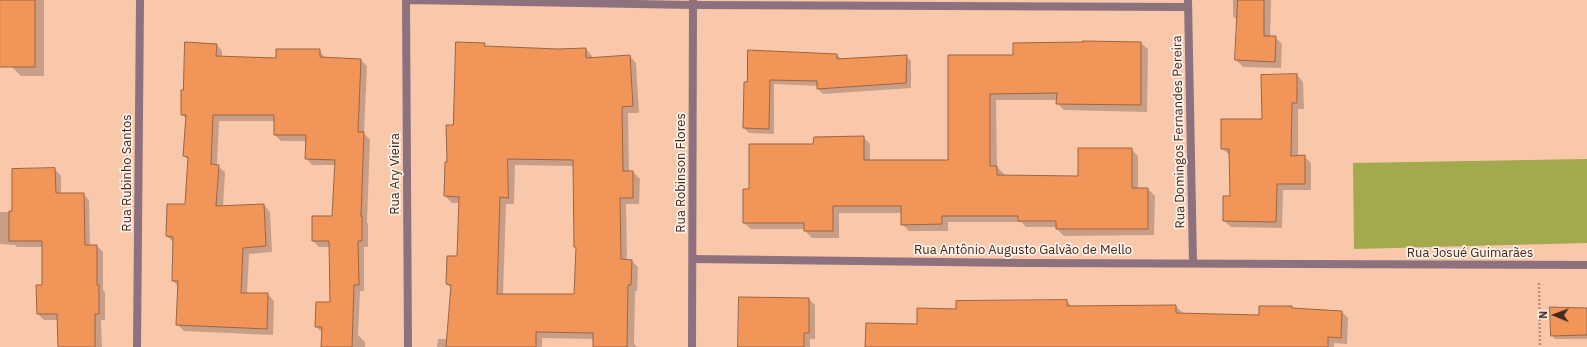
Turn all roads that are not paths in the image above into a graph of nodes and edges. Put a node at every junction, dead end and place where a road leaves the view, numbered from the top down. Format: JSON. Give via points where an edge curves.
{"nodes":[{"id":1,"x":140,"y":0,"type":"edge"},
{"id":2,"x":407,"y":0,"type":"edge"},
{"id":3,"x":693,"y":2,"type":"edge"},
{"id":4,"x":1188,"y":3,"type":"edge"},
{"id":5,"x":693,"y":259,"type":"junction"},
{"id":6,"x":1193,"y":263,"type":"junction"},
{"id":7,"x":1352,"y":265,"type":"joint"},
{"id":8,"x":1587,"y":265,"type":"edge"},
{"id":9,"x":138,"y":347,"type":"edge"},
{"id":10,"x":408,"y":347,"type":"edge"},
{"id":11,"x":692,"y":347,"type":"edge"}],
"edges":[{"from":1,"to":9,"type":"street","name":"Rua Rubinho Santos"},
{"from":2,"to":3,"type":"street"},
{"from":2,"to":10,"type":"street","name":"Rua Ary Vieira"},
{"from":3,"to":4,"type":"street"},
{"from":3,"to":5,"type":"street","name":"Rua Robinson Flores"},
{"from":4,"to":6,"type":"street","name":"Rua Domingos Fernandes Pereira"},
{"from":5,"to":6,"type":"street","name":"Rua Antônio Augusto Galvão de Mello"},
{"from":5,"to":11,"type":"street","name":"Rua Robinson Flores"},
{"from":6,"to":7,"type":"street","name":"Rua Antônio Augusto Galvão de Mello"},
{"from":7,"to":8,"type":"street","name":"Rua Josué Guimarães"}]}
